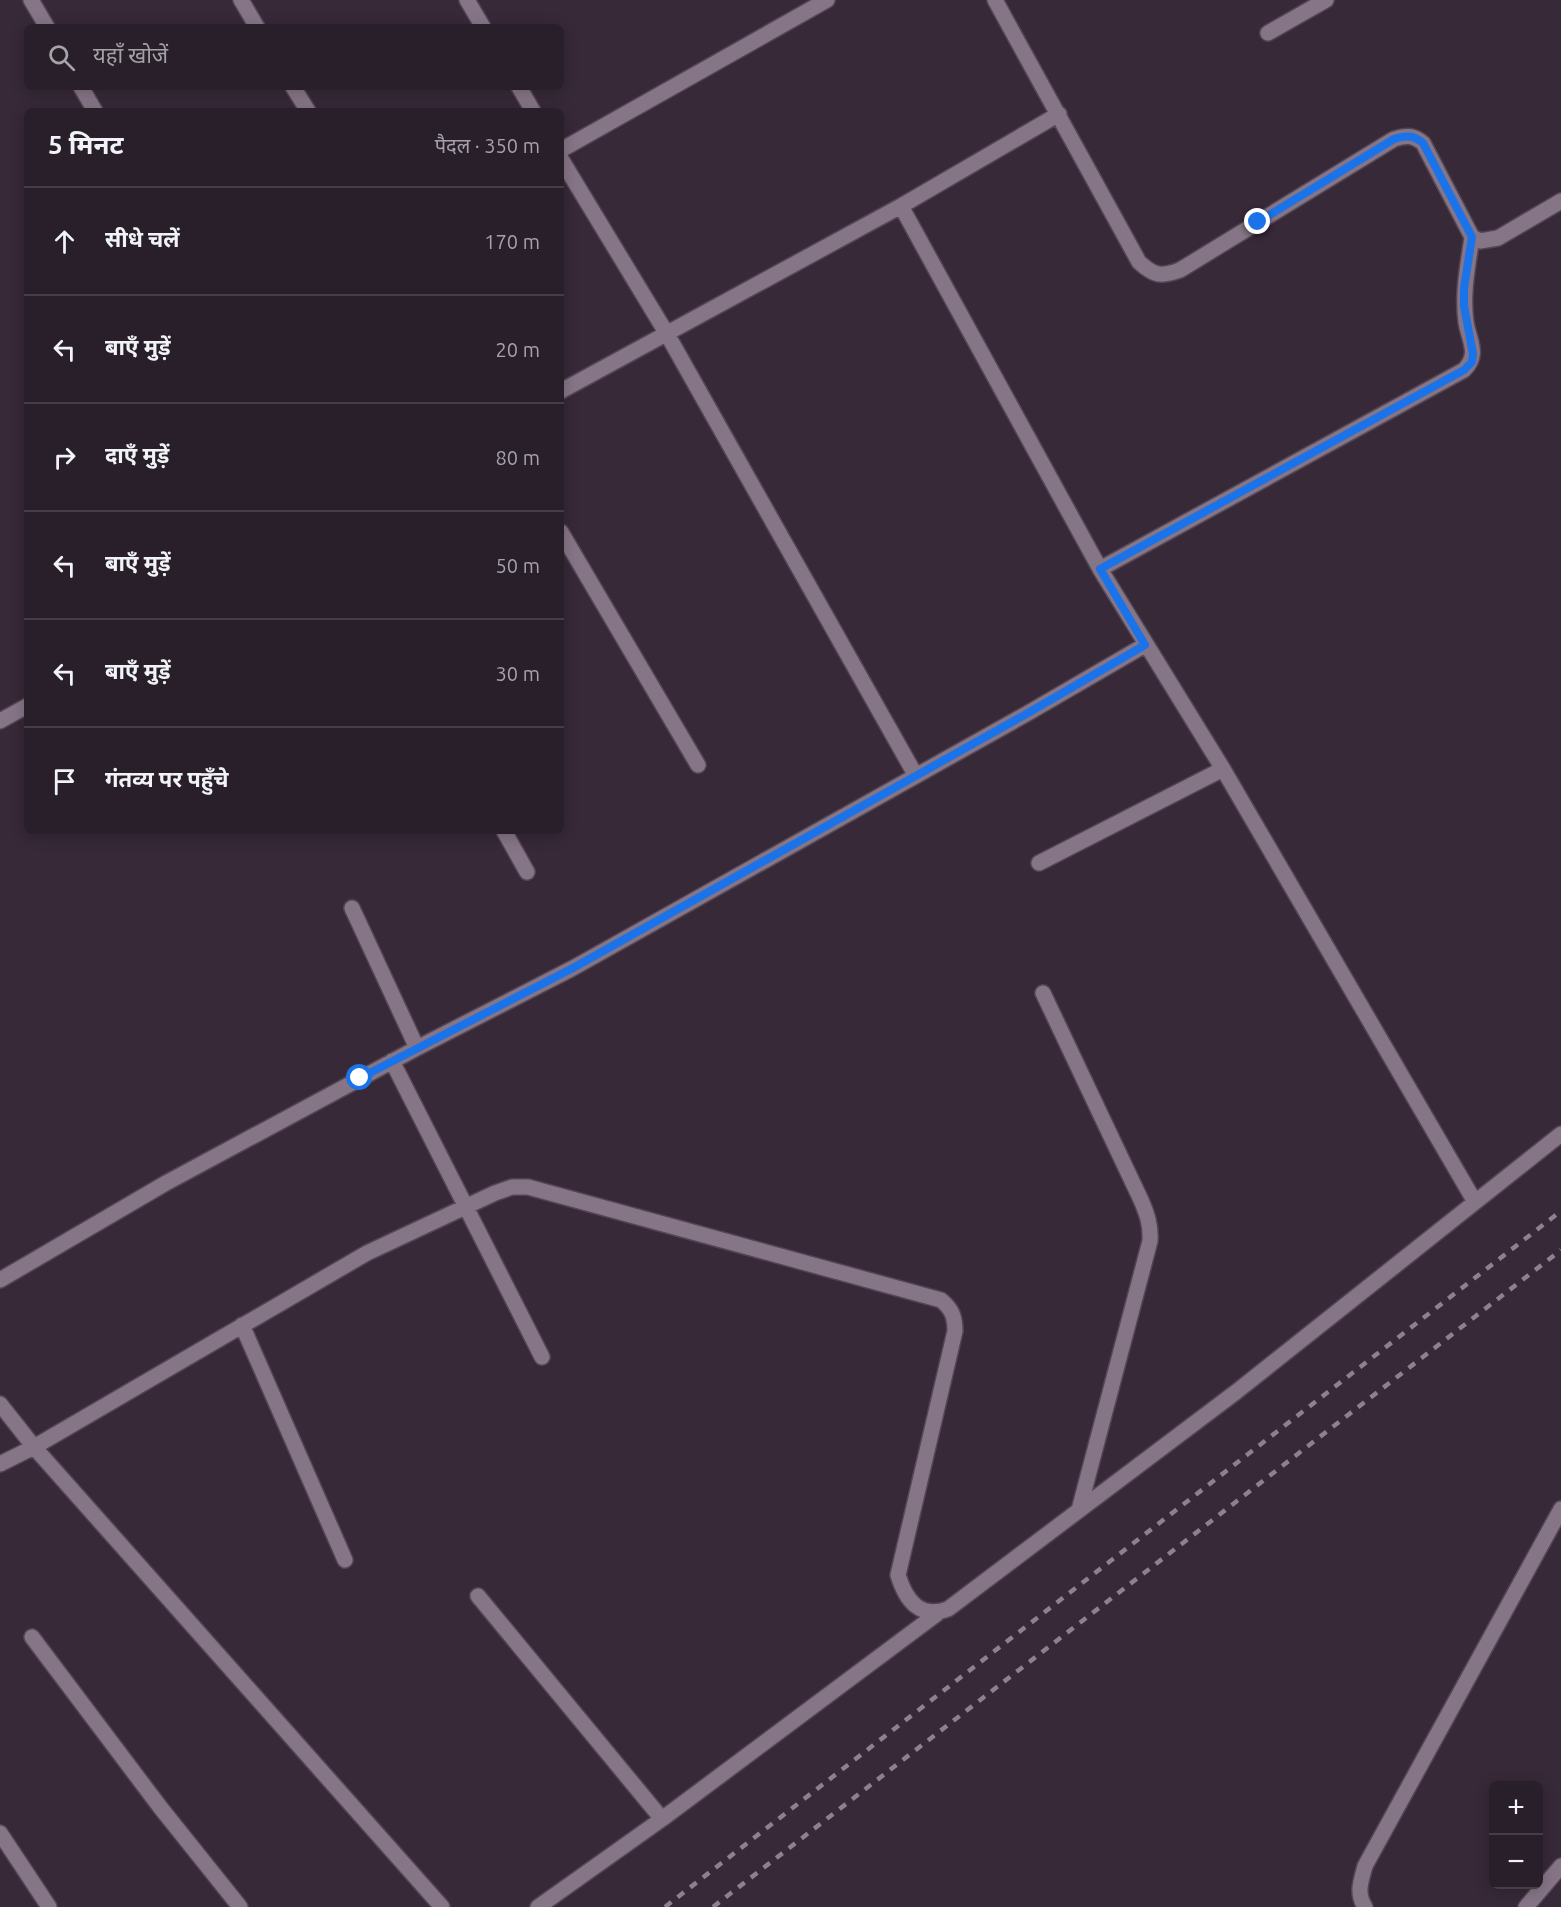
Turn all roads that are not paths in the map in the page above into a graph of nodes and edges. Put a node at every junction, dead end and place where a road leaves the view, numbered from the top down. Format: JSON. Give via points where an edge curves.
{"nodes":[{"id":1,"x":31,"y":0,"type":"edge"},
{"id":2,"x":241,"y":0,"type":"edge"},
{"id":3,"x":467,"y":0,"type":"edge"},
{"id":4,"x":827,"y":0,"type":"edge"},
{"id":5,"x":995,"y":0,"type":"edge"},
{"id":6,"x":1326,"y":0,"type":"edge"},
{"id":7,"x":45,"y":24,"type":"edge"},
{"id":8,"x":255,"y":24,"type":"edge"},
{"id":9,"x":481,"y":24,"type":"edge"},
{"id":10,"x":1268,"y":33,"type":"dead end"},
{"id":11,"x":83,"y":90,"type":"edge"},
{"id":12,"x":295,"y":90,"type":"edge"},
{"id":13,"x":521,"y":90,"type":"edge"},
{"id":14,"x":93,"y":108,"type":"edge"},
{"id":15,"x":306,"y":108,"type":"edge"},
{"id":16,"x":531,"y":108,"type":"edge"},
{"id":17,"x":1059,"y":114,"type":"junction"},
{"id":18,"x":564,"y":148,"type":"edge"},
{"id":19,"x":564,"y":164,"type":"edge"},
{"id":20,"x":1561,"y":201,"type":"edge"},
{"id":21,"x":901,"y":206,"type":"junction"},
{"id":22,"x":1472,"y":237,"type":"junction"},
{"id":23,"x":667,"y":334,"type":"junction"},
{"id":24,"x":564,"y":390,"type":"edge"},
{"id":25,"x":564,"y":537,"type":"edge"},
{"id":26,"x":1100,"y":569,"type":"junction"},
{"id":27,"x":1145,"y":645,"type":"junction"},
{"id":28,"x":24,"y":708,"type":"edge"},
{"id":29,"x":0,"y":721,"type":"edge"},
{"id":30,"x":698,"y":765,"type":"dead end"},
{"id":31,"x":1223,"y":769,"type":"junction"},
{"id":32,"x":916,"y":776,"type":"junction"},
{"id":33,"x":506,"y":834,"type":"edge"},
{"id":34,"x":1039,"y":862,"type":"dead end"},
{"id":35,"x":527,"y":872,"type":"dead end"},
{"id":36,"x":352,"y":908,"type":"dead end"},
{"id":37,"x":1043,"y":993,"type":"dead end"},
{"id":38,"x":417,"y":1048,"type":"junction"},
{"id":39,"x":392,"y":1061,"type":"junction"},
{"id":40,"x":1561,"y":1134,"type":"edge"},
{"id":41,"x":1474,"y":1202,"type":"junction"},
{"id":42,"x":465,"y":1208,"type":"junction"},
{"id":43,"x":0,"y":1280,"type":"edge"},
{"id":44,"x":242,"y":1325,"type":"junction"},
{"id":45,"x":542,"y":1357,"type":"dead end"},
{"id":46,"x":0,"y":1404,"type":"edge"},
{"id":47,"x":34,"y":1447,"type":"junction"},
{"id":48,"x":0,"y":1464,"type":"edge"},
{"id":49,"x":1561,"y":1509,"type":"edge"},
{"id":50,"x":1079,"y":1510,"type":"junction"},
{"id":51,"x":345,"y":1560,"type":"dead end"},
{"id":52,"x":478,"y":1596,"type":"dead end"},
{"id":53,"x":938,"y":1613,"type":"junction"},
{"id":54,"x":32,"y":1637,"type":"dead end"},
{"id":55,"x":662,"y":1819,"type":"junction"},
{"id":56,"x":0,"y":1833,"type":"edge"},
{"id":57,"x":1561,"y":1866,"type":"edge"},
{"id":58,"x":49,"y":1907,"type":"edge"},
{"id":59,"x":240,"y":1907,"type":"edge"},
{"id":60,"x":442,"y":1907,"type":"edge"},
{"id":61,"x":538,"y":1907,"type":"edge"},
{"id":62,"x":1365,"y":1907,"type":"edge"},
{"id":63,"x":1526,"y":1907,"type":"edge"}],
"edges":[{"from":1,"to":7,"type":"street"},
{"from":2,"to":8,"type":"street"},
{"from":3,"to":9,"type":"street"},
{"from":4,"to":18,"type":"street"},
{"from":5,"to":17,"type":"street"},
{"from":6,"to":10,"type":"street"},
{"from":11,"to":14,"type":"street"},
{"from":12,"to":15,"type":"street"},
{"from":13,"to":16,"type":"street"},
{"from":17,"to":21,"type":"street"},
{"from":17,"to":22,"type":"street","via":[[1139,262],[1150,272],[1166,275],[1180,270],[1405,135],[1423,143]]},
{"from":19,"to":23,"type":"street"},
{"from":20,"to":22,"type":"street","via":[[1498,238],[1480,241]]},
{"from":21,"to":23,"type":"street"},
{"from":21,"to":26,"type":"street"},
{"from":22,"to":26,"type":"street","via":[[1464,306],[1473,354],[1472,362],[1464,370]]},
{"from":23,"to":24,"type":"street"},
{"from":23,"to":32,"type":"street"},
{"from":25,"to":30,"type":"street"},
{"from":26,"to":27,"type":"street"},
{"from":27,"to":31,"type":"street"},
{"from":27,"to":32,"type":"street"},
{"from":28,"to":29,"type":"street"},
{"from":31,"to":34,"type":"street"},
{"from":31,"to":41,"type":"street"},
{"from":32,"to":38,"type":"street","via":[[573,968]]},
{"from":33,"to":35,"type":"street"},
{"from":36,"to":38,"type":"street"},
{"from":37,"to":50,"type":"street","via":[[1151,1229]]},
{"from":38,"to":39,"type":"street"},
{"from":39,"to":42,"type":"street"},
{"from":39,"to":43,"type":"street","via":[[166,1183]]},
{"from":40,"to":41,"type":"street"},
{"from":41,"to":50,"type":"street","via":[[1236,1392]]},
{"from":42,"to":44,"type":"street","via":[[367,1253]]},
{"from":42,"to":45,"type":"street"},
{"from":42,"to":53,"type":"street","via":[[512,1187],[528,1187],[941,1300],[950,1307],[955,1331],[898,1575],[903,1593],[916,1606]]},
{"from":44,"to":47,"type":"street"},
{"from":44,"to":51,"type":"street"},
{"from":46,"to":47,"type":"street"},
{"from":47,"to":48,"type":"street"},
{"from":47,"to":60,"type":"street"},
{"from":49,"to":62,"type":"street","via":[[1365,1866],[1359,1887]]},
{"from":50,"to":53,"type":"street"},
{"from":52,"to":55,"type":"street"},
{"from":53,"to":55,"type":"street"},
{"from":54,"to":59,"type":"street"},
{"from":55,"to":61,"type":"street"},
{"from":56,"to":58,"type":"street"},
{"from":57,"to":63,"type":"street"}]}
